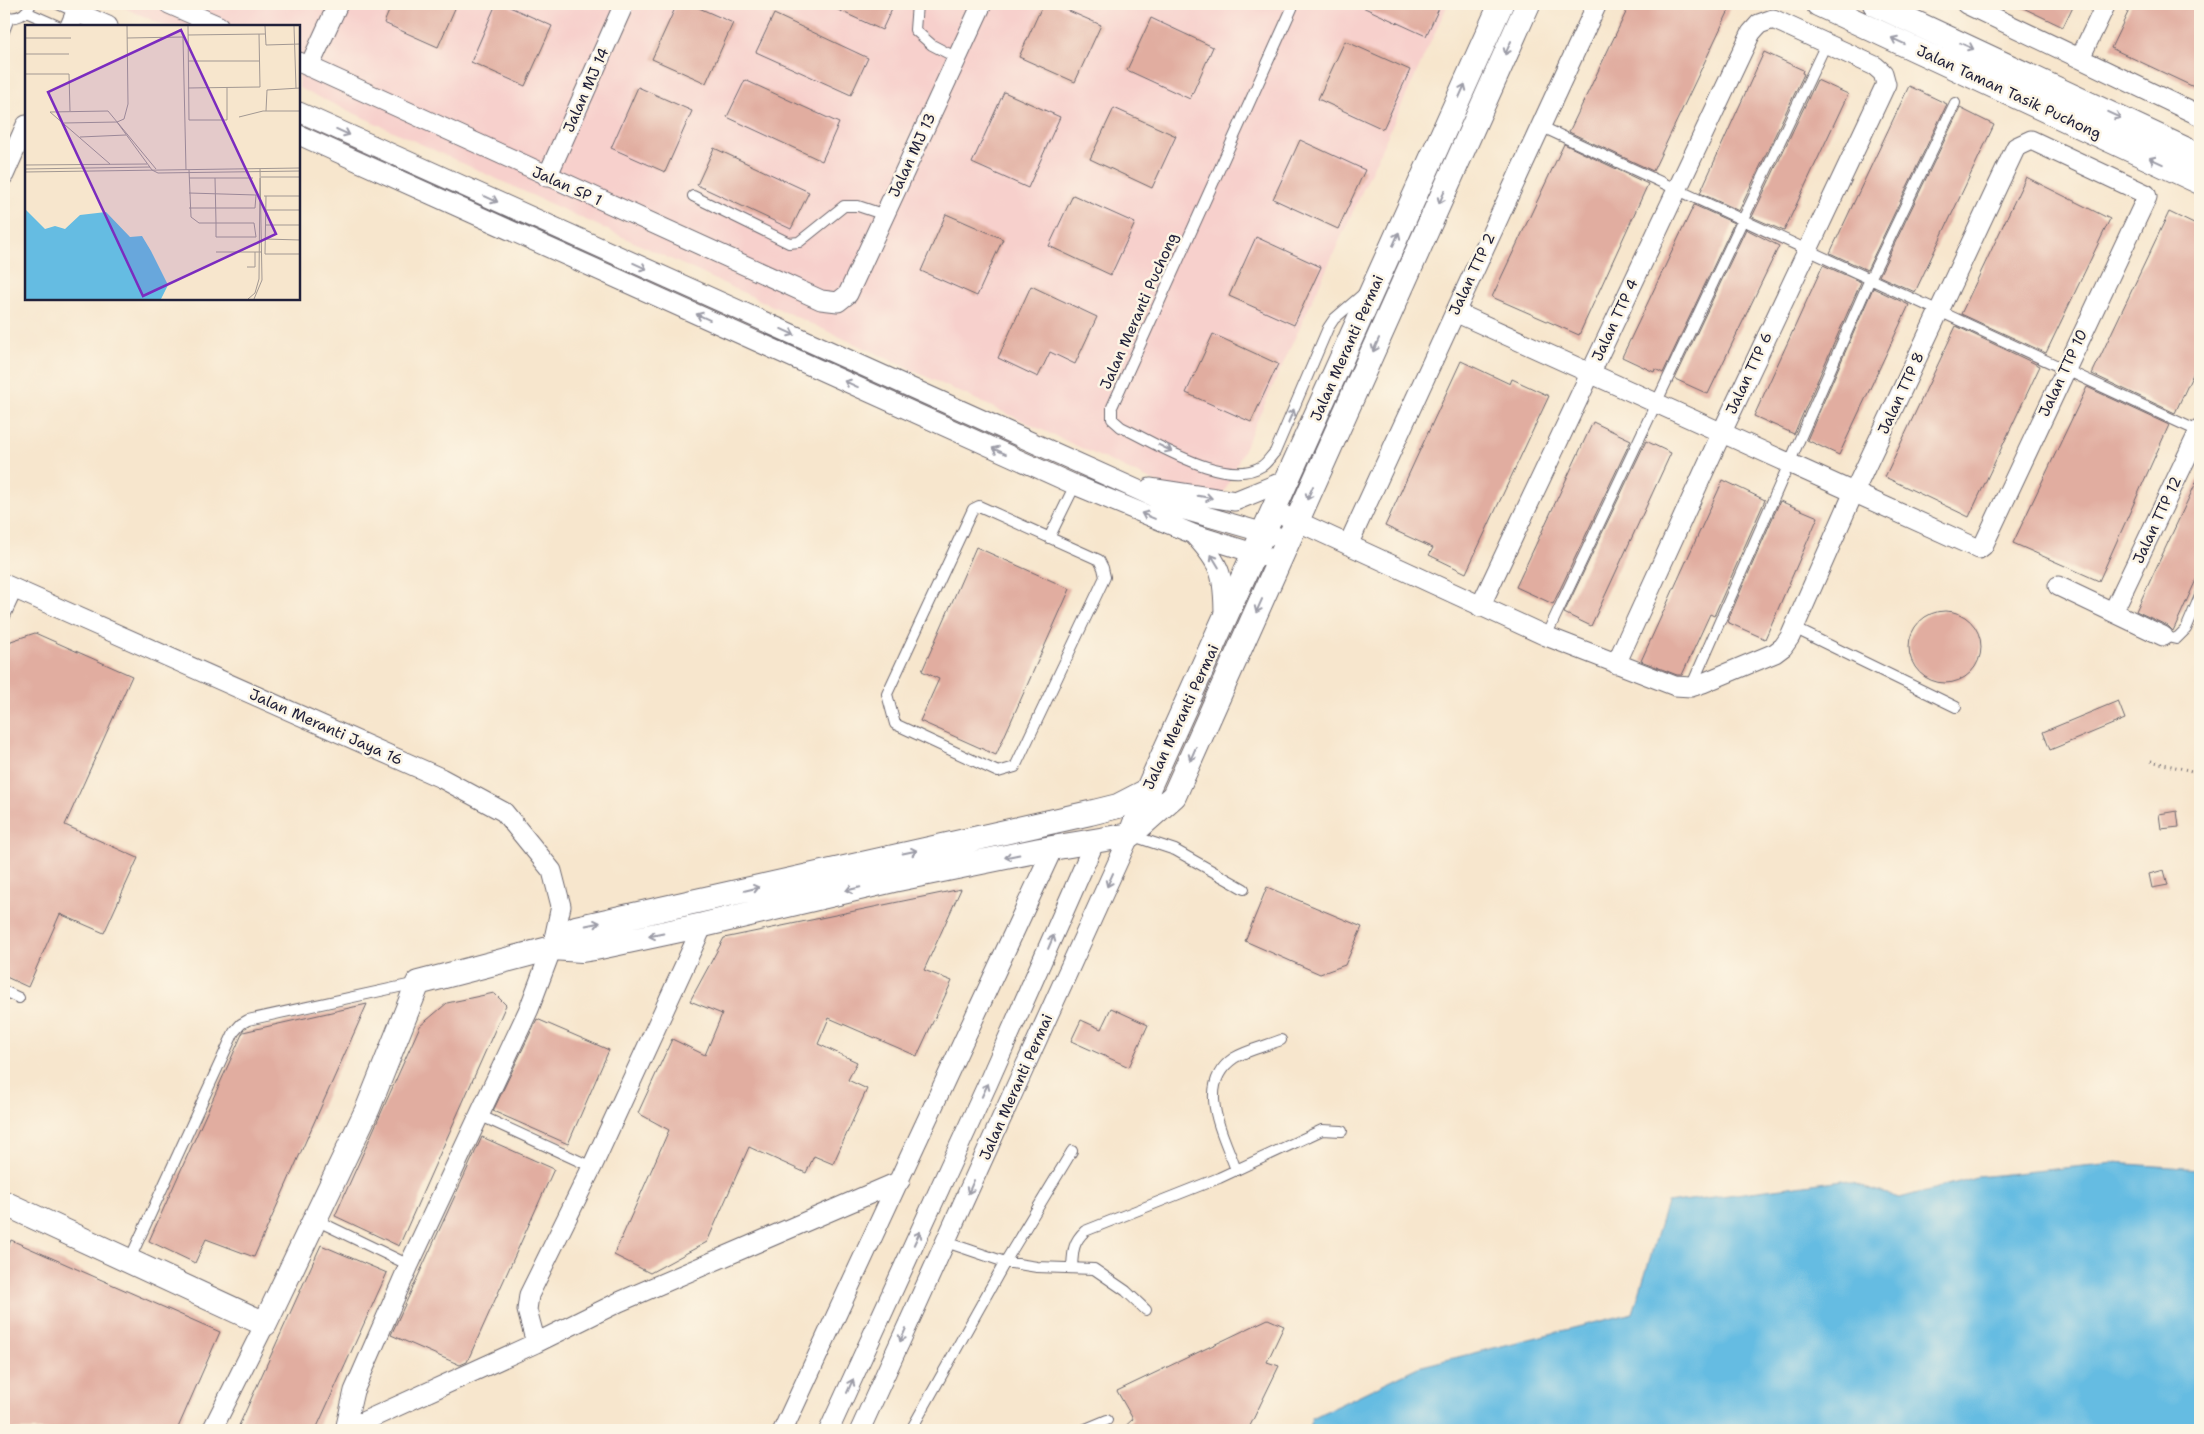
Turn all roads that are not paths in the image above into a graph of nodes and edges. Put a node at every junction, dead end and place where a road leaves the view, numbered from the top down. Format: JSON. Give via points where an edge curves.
{"nodes":[{"id":1,"x":58,"y":4,"type":"edge"},
{"id":2,"x":169,"y":4,"type":"edge"},
{"id":3,"x":338,"y":4,"type":"edge"},
{"id":4,"x":624,"y":4,"type":"edge"},
{"id":5,"x":917,"y":4,"type":"edge"},
{"id":6,"x":982,"y":4,"type":"edge"},
{"id":7,"x":1294,"y":4,"type":"edge"},
{"id":8,"x":1501,"y":4,"type":"edge"},
{"id":9,"x":1528,"y":4,"type":"edge"},
{"id":10,"x":1597,"y":4,"type":"edge"},
{"id":11,"x":1818,"y":4,"type":"edge"},
{"id":12,"x":1875,"y":4,"type":"edge"},
{"id":13,"x":1966,"y":4,"type":"edge"},
{"id":14,"x":2106,"y":4,"type":"edge"},
{"id":15,"x":29,"y":8,"type":"edge"},
{"id":16,"x":7,"y":17,"type":"edge"},
{"id":17,"x":73,"y":19,"type":"edge"},
{"id":18,"x":56,"y":25,"type":"edge"},
{"id":19,"x":103,"y":25,"type":"edge"},
{"id":20,"x":217,"y":25,"type":"edge"},
{"id":21,"x":4,"y":31,"type":"edge"},
{"id":22,"x":1826,"y":44,"type":"junction"},
{"id":23,"x":957,"y":58,"type":"junction"},
{"id":24,"x":2080,"y":58,"type":"junction"},
{"id":25,"x":304,"y":65,"type":"edge"},
{"id":26,"x":2048,"y":84,"type":"junction"},
{"id":27,"x":1955,"y":103,"type":"dead end"},
{"id":28,"x":2038,"y":105,"type":"junction"},
{"id":29,"x":300,"y":112,"type":"edge"},
{"id":30,"x":2200,"y":116,"type":"edge"},
{"id":31,"x":1540,"y":126,"type":"junction"},
{"id":32,"x":25,"y":127,"type":"edge"},
{"id":33,"x":300,"y":135,"type":"edge"},
{"id":34,"x":2200,"y":156,"type":"edge"},
{"id":35,"x":4,"y":175,"type":"edge"},
{"id":36,"x":547,"y":177,"type":"junction"},
{"id":37,"x":2200,"y":182,"type":"edge"},
{"id":38,"x":1677,"y":190,"type":"junction"},
{"id":39,"x":692,"y":196,"type":"dead end"},
{"id":40,"x":2147,"y":197,"type":"joint"},
{"id":41,"x":885,"y":215,"type":"junction"},
{"id":42,"x":1743,"y":220,"type":"junction"},
{"id":43,"x":1807,"y":250,"type":"junction"},
{"id":44,"x":1870,"y":279,"type":"junction"},
{"id":45,"x":1376,"y":284,"type":"junction"},
{"id":46,"x":838,"y":302,"type":"joint"},
{"id":47,"x":1939,"y":311,"type":"junction"},
{"id":48,"x":1455,"y":312,"type":"junction"},
{"id":49,"x":2065,"y":370,"type":"junction"},
{"id":50,"x":1590,"y":373,"type":"junction"},
{"id":51,"x":1656,"y":402,"type":"junction"},
{"id":52,"x":2200,"y":431,"type":"edge"},
{"id":53,"x":1722,"y":432,"type":"junction"},
{"id":54,"x":1790,"y":463,"type":"junction"},
{"id":55,"x":1289,"y":478,"type":"junction"},
{"id":56,"x":1122,"y":483,"type":"junction"},
{"id":57,"x":1075,"y":485,"type":"junction"},
{"id":58,"x":1854,"y":492,"type":"junction"},
{"id":59,"x":1275,"y":511,"type":"junction"},
{"id":60,"x":1193,"y":534,"type":"junction"},
{"id":61,"x":1049,"y":538,"type":"junction"},
{"id":62,"x":1288,"y":541,"type":"junction"},
{"id":63,"x":1260,"y":544,"type":"junction"},
{"id":64,"x":1348,"y":545,"type":"junction"},
{"id":65,"x":2058,"y":586,"type":"dead end"},
{"id":66,"x":10,"y":587,"type":"edge"},
{"id":67,"x":2200,"y":596,"type":"edge"},
{"id":68,"x":1480,"y":607,"type":"junction"},
{"id":69,"x":2113,"y":612,"type":"junction"},
{"id":70,"x":4,"y":618,"type":"edge"},
{"id":71,"x":1224,"y":626,"type":"junction"},
{"id":72,"x":1794,"y":628,"type":"junction"},
{"id":73,"x":1546,"y":636,"type":"junction"},
{"id":74,"x":2163,"y":636,"type":"joint"},
{"id":75,"x":1616,"y":664,"type":"junction"},
{"id":76,"x":1691,"y":687,"type":"junction"},
{"id":77,"x":1956,"y":708,"type":"dead end"},
{"id":78,"x":1147,"y":791,"type":"junction"},
{"id":79,"x":1130,"y":835,"type":"junction"},
{"id":80,"x":1095,"y":841,"type":"junction"},
{"id":81,"x":1053,"y":848,"type":"junction"},
{"id":82,"x":1244,"y":889,"type":"dead end"},
{"id":83,"x":703,"y":925,"type":"junction"},
{"id":84,"x":552,"y":948,"type":"junction"},
{"id":85,"x":418,"y":983,"type":"junction"},
{"id":86,"x":4,"y":991,"type":"edge"},
{"id":87,"x":20,"y":998,"type":"dead end"},
{"id":88,"x":1281,"y":1040,"type":"dead end"},
{"id":89,"x":479,"y":1115,"type":"junction"},
{"id":90,"x":1342,"y":1131,"type":"dead end"},
{"id":91,"x":1072,"y":1151,"type":"dead end"},
{"id":92,"x":592,"y":1167,"type":"junction"},
{"id":93,"x":1236,"y":1170,"type":"junction"},
{"id":94,"x":900,"y":1182,"type":"junction"},
{"id":95,"x":4,"y":1203,"type":"edge"},
{"id":96,"x":316,"y":1220,"type":"junction"},
{"id":97,"x":946,"y":1242,"type":"junction"},
{"id":98,"x":129,"y":1261,"type":"junction"},
{"id":99,"x":1005,"y":1262,"type":"junction"},
{"id":100,"x":409,"y":1265,"type":"junction"},
{"id":101,"x":1072,"y":1267,"type":"junction"},
{"id":102,"x":1146,"y":1310,"type":"dead end"},
{"id":103,"x":265,"y":1324,"type":"junction"},
{"id":104,"x":536,"y":1343,"type":"junction"},
{"id":105,"x":1107,"y":1420,"type":"dead end"},
{"id":106,"x":212,"y":1430,"type":"edge"},
{"id":107,"x":345,"y":1430,"type":"edge"},
{"id":108,"x":783,"y":1430,"type":"edge"},
{"id":109,"x":829,"y":1430,"type":"edge"},
{"id":110,"x":860,"y":1430,"type":"edge"},
{"id":111,"x":911,"y":1430,"type":"edge"},
{"id":112,"x":1082,"y":1430,"type":"edge"}],
"edges":[{"from":1,"to":17,"type":"lane"},
{"from":2,"to":20,"type":"street"},
{"from":3,"to":25,"type":"street"},
{"from":4,"to":36,"type":"street","name":"Jalan MJ 14"},
{"from":5,"to":23,"type":"lane","via":[[915,30],[932,45]]},
{"from":6,"to":23,"type":"street","name":"Jalan MJ 13"},
{"from":7,"to":45,"type":"lane","name":"Jalan Meranti Puchong","one_way":true,"via":[[1112,407],[1112,419],[1121,427],[1220,472],[1247,472],[1263,466],[1275,452],[1328,328],[1334,319]]},
{"from":45,"to":8,"type":"street","name":"Jalan Meranti Permai","one_way":true},
{"from":9,"to":62,"type":"street","one_way":true},
{"from":10,"to":31,"type":"street","name":"Jalan TTP 2"},
{"from":28,"to":11,"type":"street","name":"Jalan Taman Tasik Puchong","one_way":true},
{"from":12,"to":26,"type":"street","name":"Jalan Taman Tasik Puchong","one_way":true},
{"from":13,"to":24,"type":"street"},
{"from":14,"to":24,"type":"street"},
{"from":15,"to":16,"type":"lane","via":[[20,16]]},
{"from":15,"to":18,"type":"lane"},
{"from":16,"to":21,"type":"lane"},
{"from":17,"to":19,"type":"street"},
{"from":22,"to":38,"type":"street","name":"Jalan TTP 4","via":[[1773,19],[1759,24],[1751,33]]},
{"from":22,"to":42,"type":"lane"},
{"from":22,"to":43,"type":"street","name":"Jalan TTP 6","via":[[1875,66],[1883,73],[1886,84]]},
{"from":23,"to":41,"type":"street","name":"Jalan MJ 13"},
{"from":24,"to":30,"type":"street"},
{"from":25,"to":36,"type":"street","name":"Jalan SP 1"},
{"from":26,"to":28,"type":"street"},
{"from":26,"to":34,"type":"street","name":"Jalan Taman Tasik Puchong","one_way":true},
{"from":27,"to":44,"type":"lane"},
{"from":37,"to":28,"type":"street","name":"Jalan Taman Tasik Puchong","one_way":true},
{"from":29,"to":56,"type":"street","one_way":true},
{"from":31,"to":38,"type":"lane"},
{"from":31,"to":48,"type":"street","name":"Jalan TTP 2"},
{"from":32,"to":35,"type":"street"},
{"from":57,"to":33,"type":"street","one_way":true},
{"from":36,"to":46,"type":"street","name":"Jalan SP 1","via":[[821,300]]},
{"from":38,"to":42,"type":"lane"},
{"from":38,"to":50,"type":"street","name":"Jalan TTP 4"},
{"from":39,"to":41,"type":"lane","via":[[789,243],[799,242],[844,206],[858,206]]},
{"from":40,"to":47,"type":"street","name":"Jalan TTP 8","via":[[2144,191],[2031,140],[2024,141],[2016,147]]},
{"from":40,"to":49,"type":"street","name":"Jalan TTP 10"},
{"from":41,"to":46,"type":"street","name":"Jalan MJ 13","via":[[848,294]]},
{"from":42,"to":43,"type":"lane"},
{"from":42,"to":51,"type":"lane"},
{"from":43,"to":44,"type":"lane"},
{"from":43,"to":53,"type":"street","name":"Jalan TTP 6"},
{"from":44,"to":47,"type":"lane"},
{"from":44,"to":54,"type":"lane"},
{"from":45,"to":55,"type":"street","name":"Jalan Meranti Permai"},
{"from":47,"to":49,"type":"lane"},
{"from":47,"to":58,"type":"street","name":"Jalan TTP 8"},
{"from":48,"to":50,"type":"street"},
{"from":48,"to":64,"type":"street","name":"Jalan TTP 2"},
{"from":49,"to":52,"type":"lane"},
{"from":49,"to":58,"type":"street","name":"Jalan TTP 10","via":[[1979,549]]},
{"from":50,"to":51,"type":"street"},
{"from":50,"to":68,"type":"street","name":"Jalan TTP 4"},
{"from":51,"to":53,"type":"street"},
{"from":51,"to":73,"type":"lane"},
{"from":52,"to":69,"type":"street","name":"Jalan TTP 12"},
{"from":53,"to":54,"type":"street"},
{"from":53,"to":75,"type":"street","name":"Jalan TTP 6"},
{"from":54,"to":58,"type":"street"},
{"from":54,"to":76,"type":"lane"},
{"from":56,"to":55,"type":"street","one_way":true,"via":[[1234,501]]},
{"from":55,"to":59,"type":"street","name":"Jalan Meranti Permai"},
{"from":56,"to":63,"type":"street"},
{"from":60,"to":57,"type":"street","one_way":true},
{"from":57,"to":61,"type":"lane"},
{"from":58,"to":72,"type":"street","name":"Jalan TTP 8"},
{"from":59,"to":62,"type":"street"},
{"from":59,"to":63,"type":"street","name":"Jalan Meranti Permai"},
{"from":60,"to":63,"type":"street"},
{"from":71,"to":60,"type":"street","one_way":true,"via":[[1224,584],[1218,565]]},
{"from":61,"to":61,"type":"lane","via":[[979,506],[973,509],[887,694],[895,724],[998,772],[1015,767],[1105,577],[1098,560]]},
{"from":62,"to":63,"type":"street"},
{"from":62,"to":64,"type":"street"},
{"from":62,"to":79,"type":"street","one_way":true,"via":[[1174,796]]},
{"from":63,"to":71,"type":"street","name":"Jalan Meranti Permai"},
{"from":64,"to":68,"type":"street"},
{"from":65,"to":69,"type":"street"},
{"from":66,"to":70,"type":"lane"},
{"from":66,"to":84,"type":"street","name":"Jalan Meranti Jaya 16","via":[[441,778],[504,812],[552,871],[561,906]]},
{"from":67,"to":74,"type":"lane","via":[[2183,634],[2176,639]]},
{"from":68,"to":73,"type":"street"},
{"from":69,"to":74,"type":"street"},
{"from":71,"to":78,"type":"street","name":"Jalan Meranti Permai"},
{"from":72,"to":76,"type":"street","name":"Jalan TTP 8","via":[[1784,647],[1775,653]]},
{"from":72,"to":77,"type":"lane"},
{"from":73,"to":75,"type":"street"},
{"from":75,"to":76,"type":"street","via":[[1675,686]]},
{"from":78,"to":79,"type":"street","name":"Jalan Meranti Permai"},
{"from":84,"to":78,"type":"street","one_way":true,"via":[[576,928],[1090,813],[1118,806]]},
{"from":79,"to":80,"type":"street"},
{"from":79,"to":82,"type":"lane","via":[[1175,850]]},
{"from":79,"to":97,"type":"street","name":"Jalan Meranti Permai","one_way":true},
{"from":80,"to":81,"type":"street"},
{"from":109,"to":80,"type":"street","name":"Jalan Meranti Permai","one_way":true},
{"from":81,"to":83,"type":"street","one_way":true,"via":[[893,880]]},
{"from":81,"to":94,"type":"street"},
{"from":83,"to":84,"type":"street","one_way":true,"via":[[582,950]]},
{"from":83,"to":92,"type":"street"},
{"from":84,"to":85,"type":"street"},
{"from":84,"to":89,"type":"street","name":"Jalan Meranti Jaya 16","via":[[529,1009]]},
{"from":85,"to":96,"type":"street","via":[[368,1108]]},
{"from":85,"to":98,"type":"lane","via":[[240,1024]]},
{"from":86,"to":87,"type":"lane"},
{"from":88,"to":93,"type":"lane","via":[[1235,1058],[1214,1084],[1214,1108]]},
{"from":89,"to":92,"type":"lane"},
{"from":89,"to":100,"type":"street","name":"Jalan Meranti Jaya 16"},
{"from":90,"to":93,"type":"lane","via":[[1322,1130]]},
{"from":91,"to":99,"type":"lane"},
{"from":92,"to":104,"type":"street","via":[[529,1295],[527,1310]]},
{"from":93,"to":101,"type":"lane","via":[[1085,1231],[1073,1248]]},
{"from":94,"to":104,"type":"street","via":[[619,1302]]},
{"from":94,"to":108,"type":"street"},
{"from":95,"to":98,"type":"street"},
{"from":96,"to":100,"type":"lane"},
{"from":96,"to":103,"type":"street"},
{"from":97,"to":99,"type":"lane"},
{"from":97,"to":110,"type":"street","name":"Jalan Meranti Permai","one_way":true},
{"from":98,"to":103,"type":"street"},
{"from":99,"to":101,"type":"lane","via":[[1037,1267]]},
{"from":99,"to":111,"type":"lane"},
{"from":100,"to":107,"type":"street","name":"Jalan Meranti Jaya 16","via":[[354,1391]]},
{"from":101,"to":102,"type":"lane","via":[[1094,1269]]},
{"from":103,"to":106,"type":"street"},
{"from":104,"to":107,"type":"street"},
{"from":105,"to":112,"type":"lane"}]}
